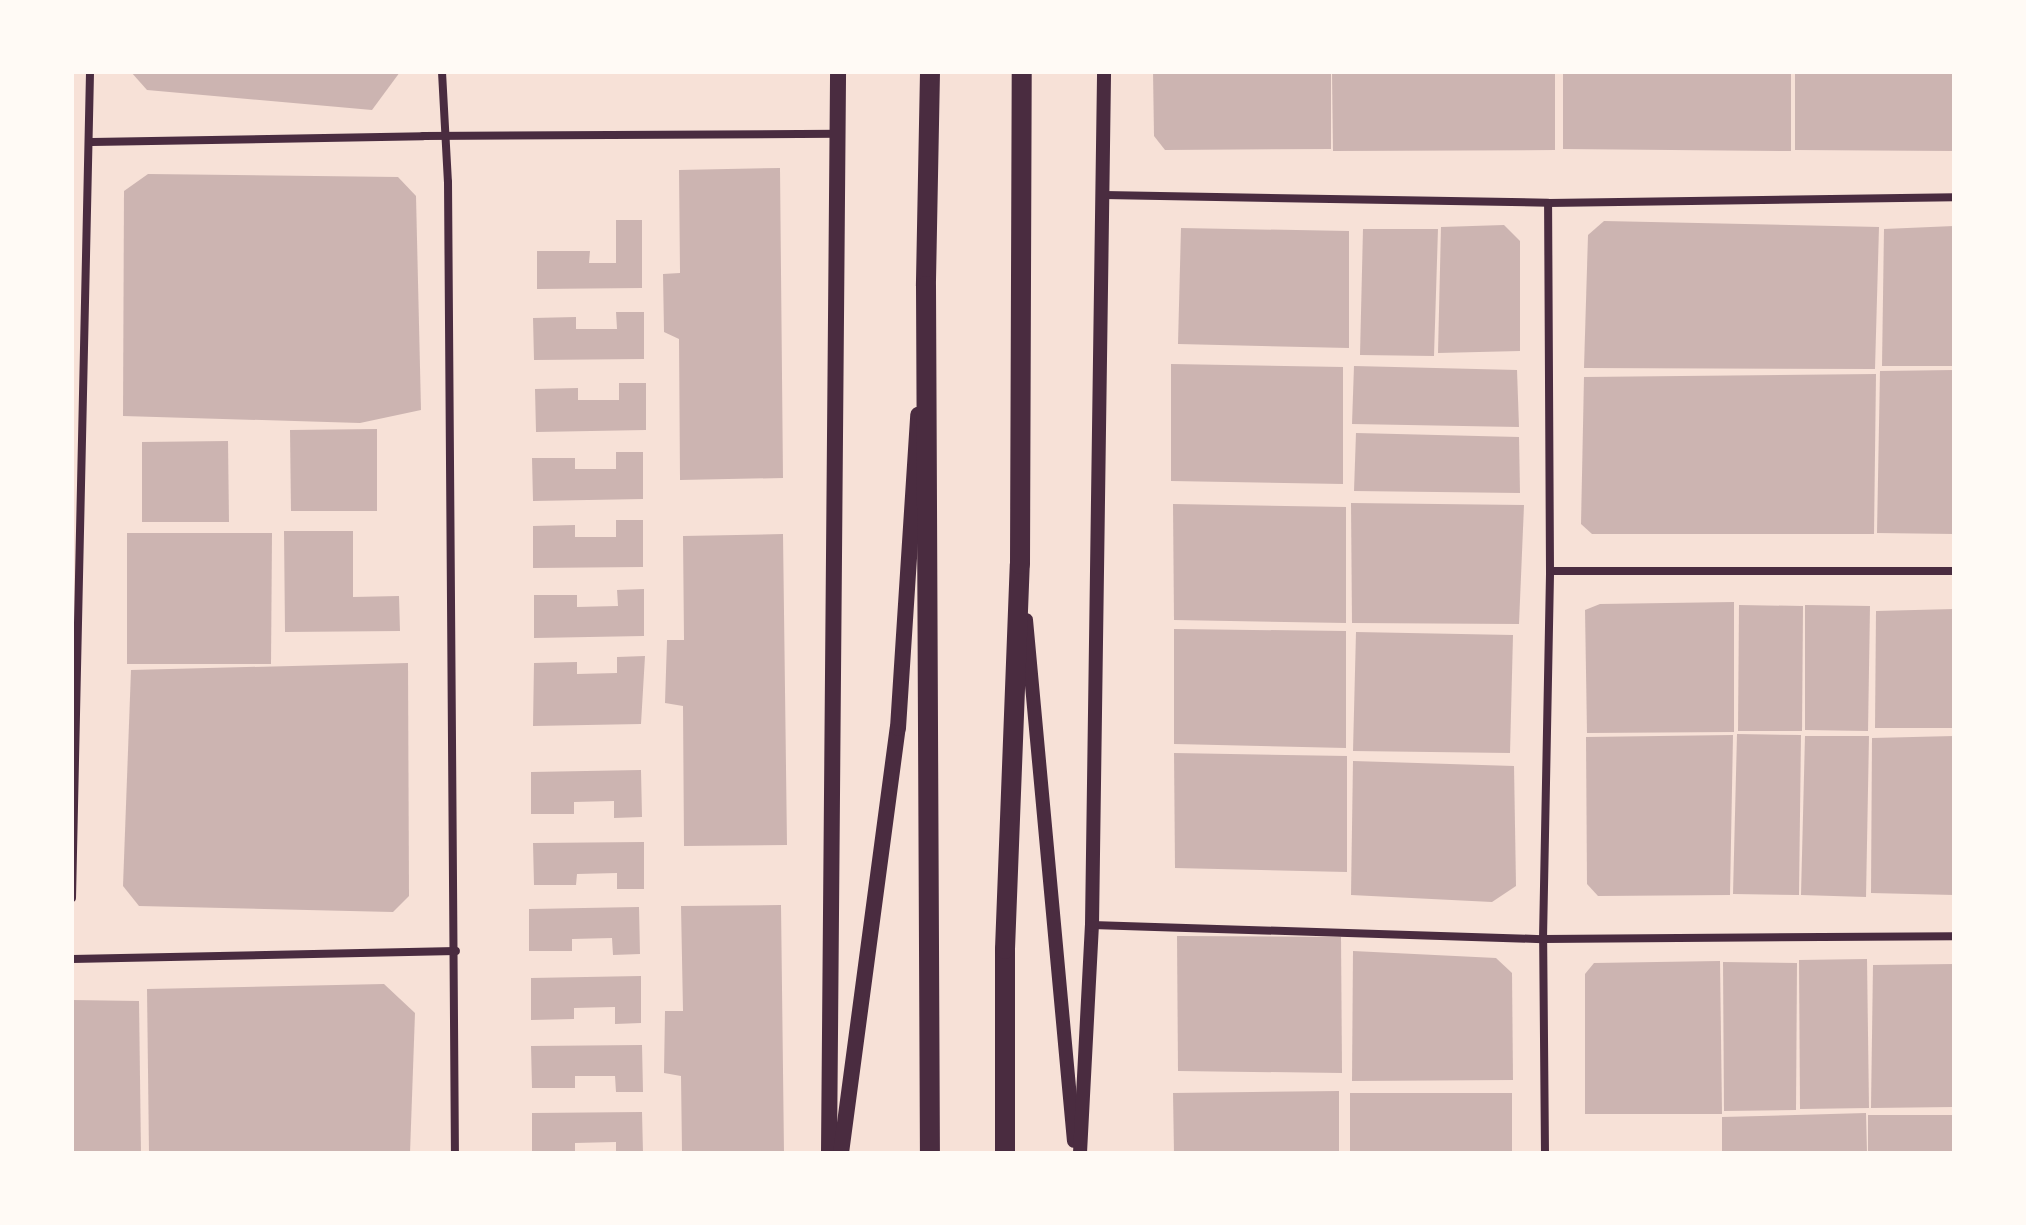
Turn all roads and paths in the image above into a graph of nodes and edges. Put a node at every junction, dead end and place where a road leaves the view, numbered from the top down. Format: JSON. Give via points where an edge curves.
{"nodes":[{"id":1,"x":90,"y":72,"type":"edge"},
{"id":2,"x":442,"y":72,"type":"edge"},
{"id":3,"x":838,"y":72,"type":"edge"},
{"id":4,"x":930,"y":72,"type":"edge"},
{"id":5,"x":1022,"y":72,"type":"edge"},
{"id":6,"x":1104,"y":72,"type":"edge"},
{"id":7,"x":837,"y":134,"type":"junction"},
{"id":8,"x":447,"y":135,"type":"junction"},
{"id":9,"x":92,"y":142,"type":"junction"},
{"id":10,"x":1104,"y":195,"type":"junction"},
{"id":11,"x":1954,"y":197,"type":"edge"},
{"id":12,"x":1548,"y":203,"type":"junction"},
{"id":13,"x":926,"y":286,"type":"junction"},
{"id":14,"x":1020,"y":564,"type":"junction"},
{"id":15,"x":1550,"y":571,"type":"junction"},
{"id":16,"x":1954,"y":571,"type":"edge"},
{"id":17,"x":72,"y":898,"type":"edge"},
{"id":18,"x":1092,"y":925,"type":"junction"},
{"id":19,"x":1954,"y":936,"type":"edge"},
{"id":20,"x":1543,"y":939,"type":"junction"},
{"id":21,"x":456,"y":951,"type":"junction"},
{"id":22,"x":72,"y":959,"type":"edge"},
{"id":23,"x":455,"y":1153,"type":"edge"},
{"id":24,"x":829,"y":1153,"type":"edge"},
{"id":25,"x":841,"y":1153,"type":"edge"},
{"id":26,"x":930,"y":1153,"type":"edge"},
{"id":27,"x":1005,"y":1153,"type":"edge"},
{"id":28,"x":1078,"y":1153,"type":"edge"},
{"id":29,"x":1545,"y":1153,"type":"edge"}],
"edges":[{"from":1,"to":9,"type":"street"},
{"from":2,"to":8,"type":"street"},
{"from":3,"to":7,"type":"main road"},
{"from":4,"to":13,"type":"main road"},
{"from":5,"to":14,"type":"main road"},
{"from":6,"to":10,"type":"street"},
{"from":7,"to":8,"type":"street"},
{"from":7,"to":24,"type":"main road"},
{"from":8,"to":9,"type":"street"},
{"from":8,"to":21,"type":"street"},
{"from":9,"to":17,"type":"street"},
{"from":10,"to":12,"type":"street"},
{"from":10,"to":18,"type":"street"},
{"from":11,"to":12,"type":"street"},
{"from":12,"to":15,"type":"street"},
{"from":13,"to":25,"type":"main road","via":[[898,728]]},
{"from":13,"to":26,"type":"main road"},
{"from":14,"to":27,"type":"main road","via":[[1005,949]]},
{"from":14,"to":28,"type":"street"},
{"from":15,"to":16,"type":"street"},
{"from":15,"to":20,"type":"street"},
{"from":18,"to":20,"type":"street"},
{"from":18,"to":28,"type":"street"},
{"from":19,"to":20,"type":"street"},
{"from":20,"to":29,"type":"street"},
{"from":21,"to":22,"type":"street"},
{"from":21,"to":23,"type":"street"}]}
